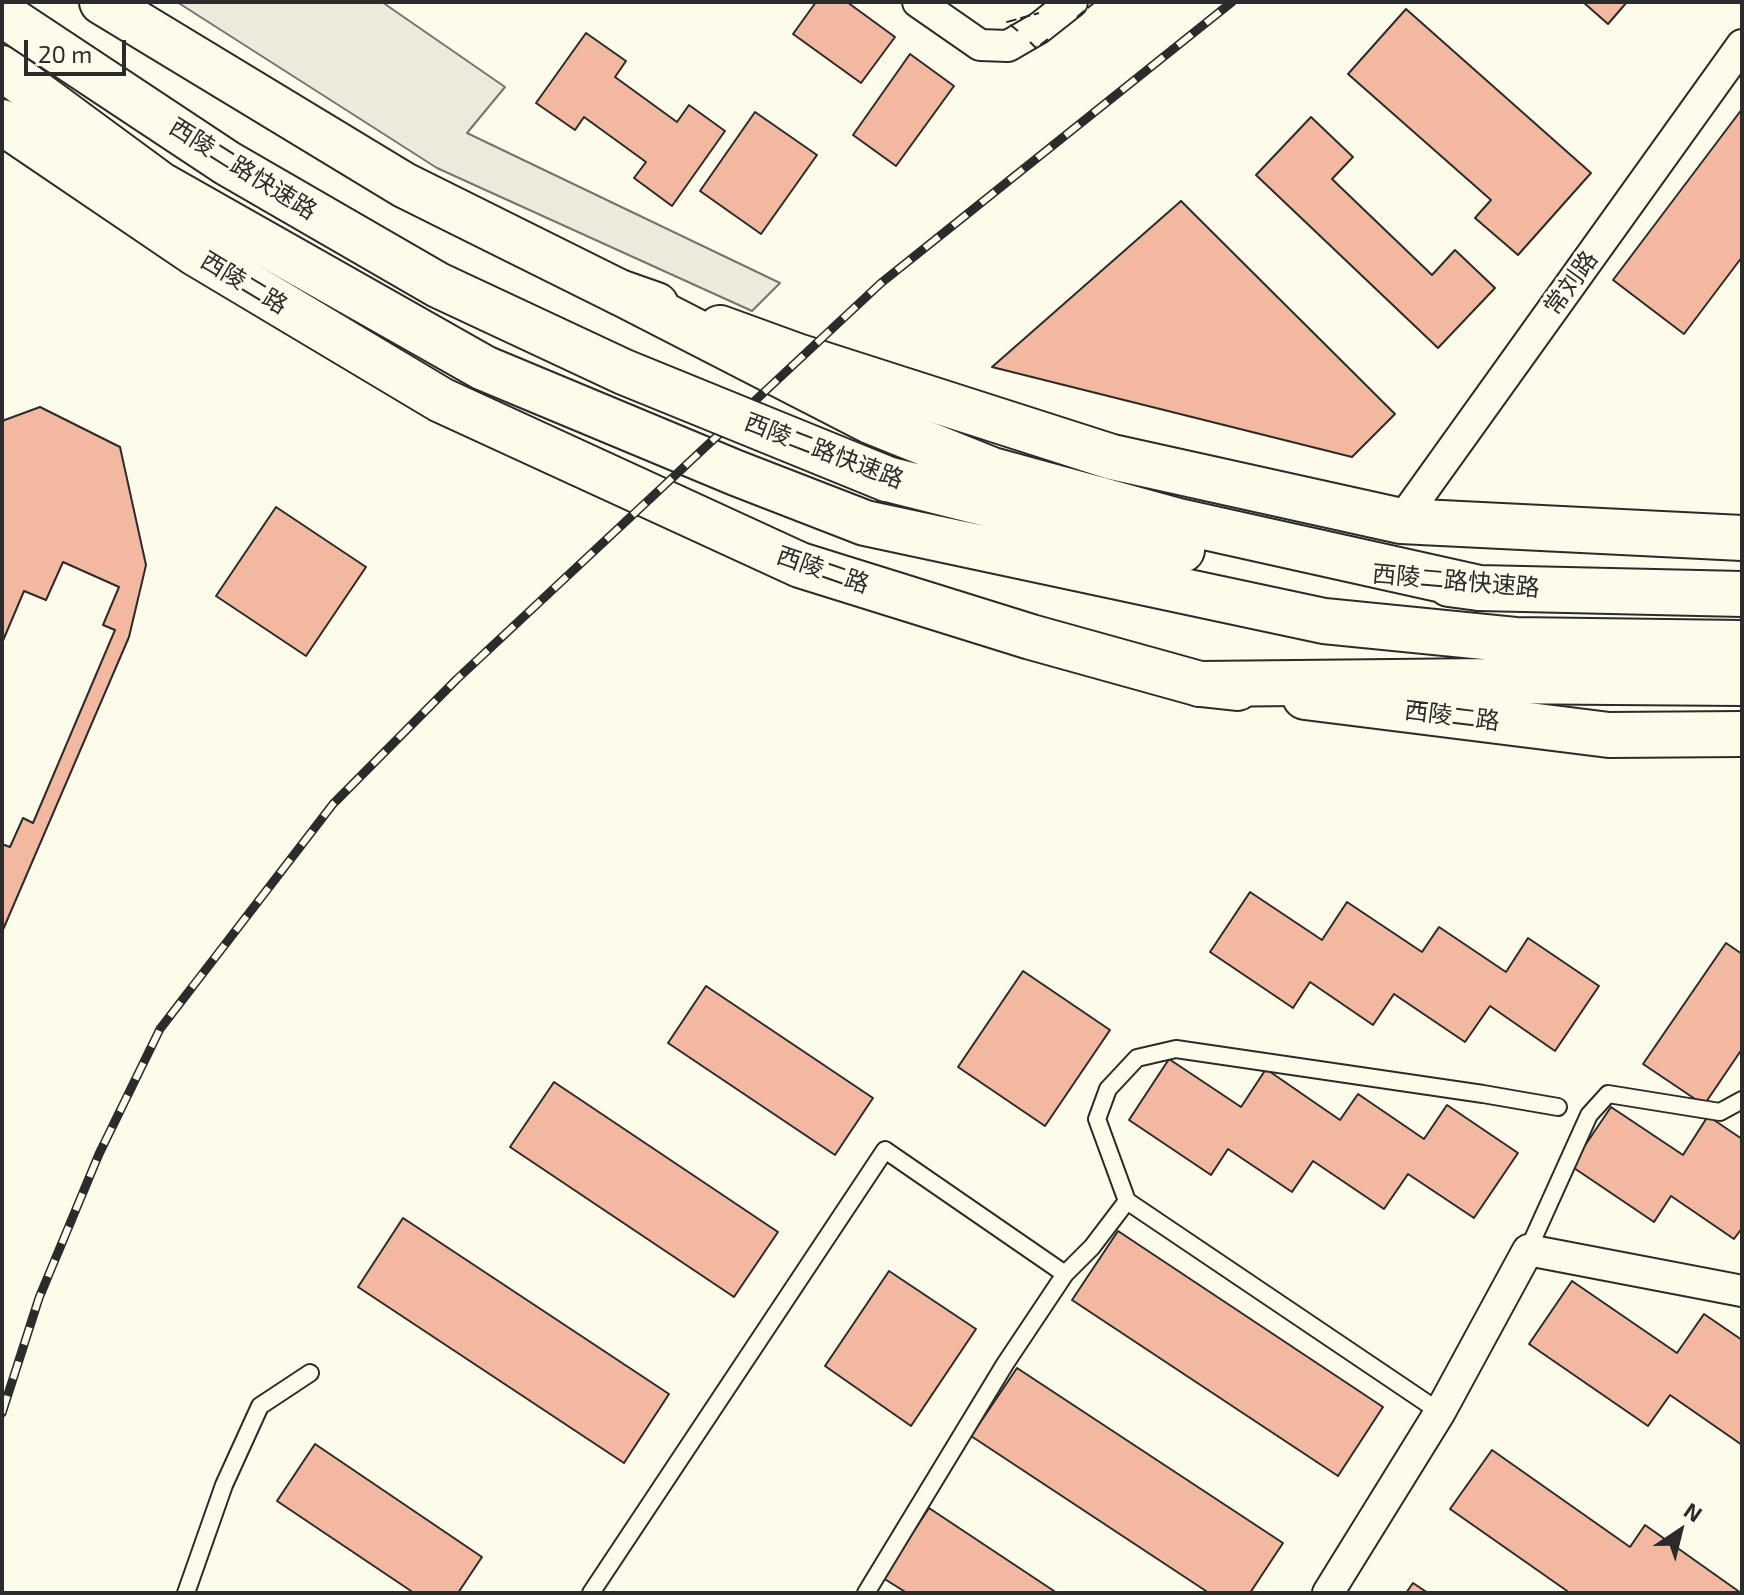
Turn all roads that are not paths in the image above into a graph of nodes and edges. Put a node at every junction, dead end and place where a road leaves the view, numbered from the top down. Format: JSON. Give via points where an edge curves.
{"nodes":[{"id":1,"x":20,"y":2,"type":"edge"},
{"id":2,"x":102,"y":2,"type":"edge"},
{"id":3,"x":918,"y":2,"type":"edge"},
{"id":4,"x":1072,"y":2,"type":"edge"},
{"id":5,"x":2,"y":14,"type":"edge"},
{"id":6,"x":2,"y":32,"type":"edge"},
{"id":7,"x":1742,"y":45,"type":"edge"},
{"id":8,"x":2,"y":68,"type":"edge"},
{"id":9,"x":2,"y":122,"type":"edge"},
{"id":10,"x":619,"y":292,"type":"junction"},
{"id":11,"x":1401,"y":521,"type":"junction"},
{"id":12,"x":1742,"y":538,"type":"edge"},
{"id":13,"x":1479,"y":588,"type":"junction"},
{"id":14,"x":1742,"y":594,"type":"edge"},
{"id":15,"x":1742,"y":643,"type":"edge"},
{"id":16,"x":1742,"y":683,"type":"edge"},
{"id":17,"x":1200,"y":684,"type":"junction"},
{"id":18,"x":1742,"y":734,"type":"edge"},
{"id":19,"x":1742,"y":1100,"type":"edge"},
{"id":20,"x":1558,"y":1107,"type":"dead end"},
{"id":21,"x":1127,"y":1201,"type":"junction"},
{"id":22,"x":1528,"y":1250,"type":"junction"},
{"id":23,"x":1065,"y":1274,"type":"junction"},
{"id":24,"x":1742,"y":1291,"type":"edge"},
{"id":25,"x":310,"y":1373,"type":"dead end"},
{"id":26,"x":1440,"y":1412,"type":"junction"},
{"id":27,"x":186,"y":1593,"type":"edge"},
{"id":28,"x":591,"y":1593,"type":"edge"},
{"id":29,"x":866,"y":1593,"type":"edge"},
{"id":30,"x":1328,"y":1593,"type":"edge"}],
"edges":[{"from":1,"to":6,"type":"main road"},
{"from":2,"to":10,"type":"main road","via":[[404,185]]},
{"from":3,"to":4,"type":"street","via":[[980,45],[1008,46]]},
{"from":5,"to":13,"type":"main road","name":"西陵二路快速路","bridge":true,"via":[[227,163],[438,285],[624,372],[887,479],[1162,548]]},
{"from":7,"to":11,"type":"street","name":"常刘路"},
{"from":8,"to":15,"type":"main road","name":"西陵二路快速路","via":[[161,185],[484,368],[865,523],[1324,621],[1515,640]]},
{"from":9,"to":17,"type":"main road","name":"西陵二路","via":[[195,253],[441,400],[800,565]]},
{"from":10,"to":11,"type":"main road","via":[[797,356],[1112,457]]},
{"from":10,"to":13,"type":"main road","via":[[870,421],[992,470],[1178,521]]},
{"from":11,"to":12,"type":"main road"},
{"from":13,"to":14,"type":"main road","name":"西陵二路快速路"},
{"from":16,"to":17,"type":"main road"},
{"from":17,"to":18,"type":"main road","name":"西陵二路","via":[[1609,735]]},
{"from":19,"to":22,"type":"lane","via":[[1720,1112],[1608,1094],[1589,1115]]},
{"from":20,"to":21,"type":"lane","via":[[1176,1049],[1137,1058],[1108,1089],[1097,1119]]},
{"from":21,"to":23,"type":"lane"},
{"from":21,"to":26,"type":"lane"},
{"from":22,"to":24,"type":"street"},
{"from":22,"to":26,"type":"street"},
{"from":23,"to":28,"type":"lane","via":[[885,1150]]},
{"from":23,"to":29,"type":"lane"},
{"from":25,"to":27,"type":"lane","via":[[260,1406],[224,1485]]},
{"from":26,"to":30,"type":"street"}]}
